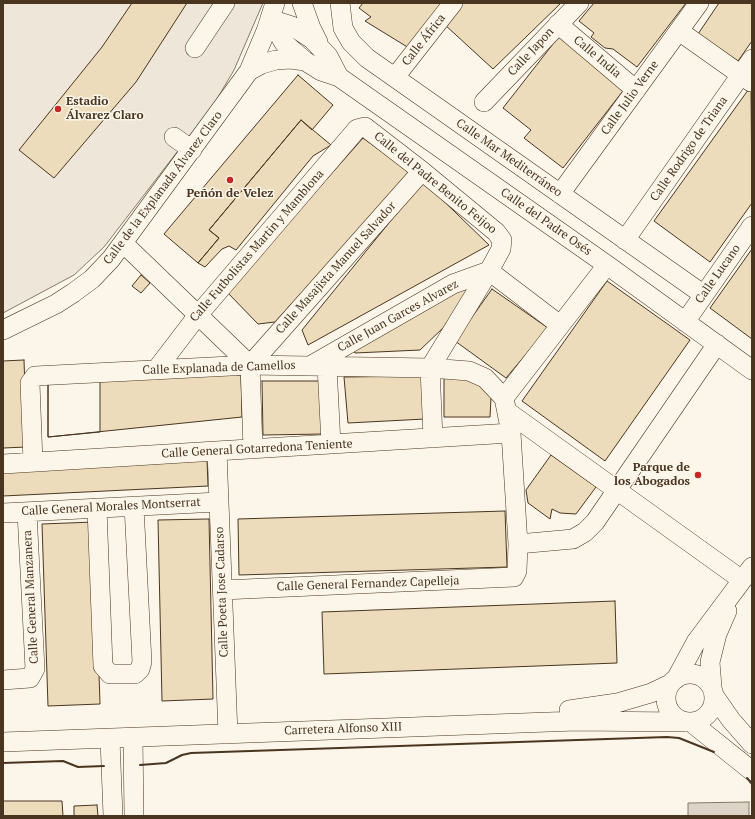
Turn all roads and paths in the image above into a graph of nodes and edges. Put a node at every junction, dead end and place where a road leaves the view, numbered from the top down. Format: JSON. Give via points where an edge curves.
{"nodes":[{"id":1,"x":225,"y":3,"type":"edge"},
{"id":2,"x":302,"y":3,"type":"edge"},
{"id":3,"x":340,"y":3,"type":"edge"},
{"id":4,"x":453,"y":3,"type":"edge"},
{"id":5,"x":578,"y":3,"type":"edge"},
{"id":6,"x":699,"y":3,"type":"edge"},
{"id":7,"x":272,"y":11,"type":"edge"},
{"id":8,"x":558,"y":24,"type":"junction"},
{"id":9,"x":679,"y":31,"type":"junction"},
{"id":10,"x":321,"y":47,"type":"junction"},
{"id":11,"x":195,"y":48,"type":"dead end"},
{"id":12,"x":752,"y":59,"type":"edge"},
{"id":13,"x":305,"y":62,"type":"junction"},
{"id":14,"x":249,"y":71,"type":"junction"},
{"id":15,"x":339,"y":77,"type":"junction"},
{"id":16,"x":395,"y":77,"type":"junction"},
{"id":17,"x":747,"y":78,"type":"edge"},
{"id":18,"x":636,"y":90,"type":"junction"},
{"id":19,"x":484,"y":102,"type":"dead end"},
{"id":20,"x":362,"y":127,"type":"joint"},
{"id":21,"x":174,"y":137,"type":"dead end"},
{"id":22,"x":192,"y":150,"type":"junction"},
{"id":23,"x":422,"y":171,"type":"junction"},
{"id":24,"x":560,"y":194,"type":"junction"},
{"id":25,"x":752,"y":226,"type":"edge"},
{"id":26,"x":625,"y":240,"type":"junction"},
{"id":27,"x":124,"y":243,"type":"junction"},
{"id":28,"x":607,"y":265,"type":"junction"},
{"id":29,"x":489,"y":271,"type":"junction"},
{"id":30,"x":704,"y":295,"type":"junction"},
{"id":31,"x":198,"y":315,"type":"junction"},
{"id":32,"x":685,"y":322,"type":"junction"},
{"id":33,"x":560,"y":325,"type":"junction"},
{"id":34,"x":3,"y":330,"type":"edge"},
{"id":35,"x":716,"y":344,"type":"junction"},
{"id":36,"x":749,"y":362,"type":"edge"},
{"id":37,"x":250,"y":365,"type":"junction"},
{"id":38,"x":318,"y":366,"type":"junction"},
{"id":39,"x":430,"y":368,"type":"junction"},
{"id":40,"x":156,"y":370,"type":"junction"},
{"id":41,"x":506,"y":405,"type":"junction"},
{"id":42,"x":511,"y":433,"type":"junction"},
{"id":43,"x":433,"y":438,"type":"junction"},
{"id":44,"x":331,"y":444,"type":"junction"},
{"id":45,"x":253,"y":449,"type":"junction"},
{"id":46,"x":217,"y":451,"type":"junction"},
{"id":47,"x":33,"y":462,"type":"junction"},
{"id":48,"x":3,"y":464,"type":"edge"},
{"id":49,"x":616,"y":490,"type":"junction"},
{"id":50,"x":218,"y":502,"type":"junction"},
{"id":51,"x":134,"y":506,"type":"junction"},
{"id":52,"x":97,"y":508,"type":"junction"},
{"id":53,"x":27,"y":512,"type":"junction"},
{"id":54,"x":3,"y":513,"type":"edge"},
{"id":55,"x":518,"y":544,"type":"junction"},
{"id":56,"x":743,"y":579,"type":"edge"},
{"id":57,"x":222,"y":590,"type":"junction"},
{"id":58,"x":3,"y":680,"type":"edge"},
{"id":59,"x":673,"y":682,"type":"junction"},
{"id":60,"x":713,"y":692,"type":"junction"},
{"id":61,"x":687,"y":722,"type":"junction"},
{"id":62,"x":227,"y":728,"type":"junction"},
{"id":63,"x":3,"y":731,"type":"edge"},
{"id":64,"x":133,"y":738,"type":"junction"},
{"id":65,"x":110,"y":739,"type":"junction"},
{"id":66,"x":3,"y":742,"type":"edge"},
{"id":67,"x":752,"y":744,"type":"edge"},
{"id":68,"x":752,"y":771,"type":"edge"},
{"id":69,"x":113,"y":816,"type":"edge"},
{"id":70,"x":134,"y":816,"type":"edge"}],
"edges":[{"from":1,"to":11,"type":"street"},
{"from":2,"to":10,"type":"street","name":"Calle del Padre Osés"},
{"from":3,"to":16,"type":"street","name":"Calle Mar Mediterráneo","via":[[343,28],[351,42],[367,58]]},
{"from":4,"to":16,"type":"street","name":"Calle África"},
{"from":5,"to":8,"type":"street","name":"Calle Japon"},
{"from":6,"to":9,"type":"street","name":"Calle Julio Verne"},
{"from":7,"to":10,"type":"street","name":"Calle del Padre Osés"},
{"from":7,"to":13,"type":"street","name":"Calle del Padre Osés","via":[[284,43]]},
{"from":7,"to":14,"type":"street","name":"Calle de la Explanada Álvarez Claro"},
{"from":8,"to":18,"type":"street","name":"Calle India"},
{"from":8,"to":19,"type":"street","name":"Calle Japon"},
{"from":9,"to":17,"type":"street"},
{"from":9,"to":18,"type":"street","name":"Calle Julio Verne"},
{"from":10,"to":15,"type":"street","name":"Calle del Padre Osés"},
{"from":12,"to":17,"type":"street","name":"Calle Rodrigo de Triana"},
{"from":13,"to":14,"type":"street","name":"Calle del Padre Osés","via":[[276,60]]},
{"from":13,"to":15,"type":"street","name":"Calle del Padre Osés"},
{"from":14,"to":22,"type":"street","name":"Calle de la Explanada Álvarez Claro"},
{"from":15,"to":28,"type":"street","name":"Calle del Padre Osés"},
{"from":16,"to":24,"type":"street","name":"Calle Mar Mediterráneo"},
{"from":17,"to":26,"type":"street","name":"Calle Rodrigo de Triana"},
{"from":18,"to":24,"type":"street","name":"Calle Julio Verne"},
{"from":20,"to":23,"type":"street","name":"Calle del Padre Benito Feijoo","via":[[368,128]]},
{"from":20,"to":31,"type":"street","name":"Calle Futbolistas Martin y Mamblona","via":[[351,135]]},
{"from":21,"to":22,"type":"street"},
{"from":22,"to":27,"type":"street","name":"Calle de la Explanada Álvarez Claro"},
{"from":23,"to":29,"type":"street","name":"Calle del Padre Benito Feijoo","via":[[500,236],[501,249]]},
{"from":23,"to":37,"type":"street","name":"Calle Masajista Manuel Salvador"},
{"from":24,"to":26,"type":"street","name":"Calle Mar Mediterráneo"},
{"from":25,"to":30,"type":"street","name":"Calle Lucano"},
{"from":26,"to":30,"type":"street","name":"Calle Mar Mediterráneo"},
{"from":27,"to":31,"type":"street"},
{"from":27,"to":34,"type":"street","name":"Calle de la Explanada Álvarez Claro","via":[[92,279],[73,293]]},
{"from":28,"to":32,"type":"street","name":"Calle del Padre Osés"},
{"from":28,"to":33,"type":"street"},
{"from":29,"to":33,"type":"street"},
{"from":29,"to":38,"type":"street","name":"Calle Juan Garces Alvarez","via":[[453,284]]},
{"from":29,"to":39,"type":"street","name":"Calle del Padre Benito Feijoo"},
{"from":30,"to":32,"type":"street","name":"Calle Lucano"},
{"from":31,"to":37,"type":"street"},
{"from":31,"to":40,"type":"street","name":"Calle Futbolistas Martin y Mamblona"},
{"from":32,"to":35,"type":"street","name":"Calle del Padre Osés"},
{"from":33,"to":41,"type":"street"},
{"from":35,"to":36,"type":"street","name":"Calle del Padre Osés"},
{"from":35,"to":49,"type":"street"},
{"from":37,"to":38,"type":"street","name":"Calle Explanada de Camellos"},
{"from":37,"to":40,"type":"street","name":"Calle Explanada de Camellos"},
{"from":37,"to":45,"type":"street"},
{"from":38,"to":39,"type":"street","name":"Calle Explanada de Camellos"},
{"from":38,"to":44,"type":"street"},
{"from":39,"to":41,"type":"street","name":"Calle Explanada de Camellos","via":[[470,371],[485,378]]},
{"from":39,"to":43,"type":"street"},
{"from":40,"to":47,"type":"street","name":"Calle Explanada de Camellos","via":[[35,376],[30,383]]},
{"from":41,"to":42,"type":"street"},
{"from":41,"to":49,"type":"street","name":"Calle Explanada de Camellos","via":[[551,443]]},
{"from":42,"to":43,"type":"street","name":"Calle General Gotarredona Teniente"},
{"from":42,"to":55,"type":"street"},
{"from":43,"to":44,"type":"street","name":"Calle General Gotarredona Teniente"},
{"from":44,"to":45,"type":"street","name":"Calle General Gotarredona Teniente"},
{"from":45,"to":46,"type":"street","name":"Calle General Gotarredona Teniente"},
{"from":46,"to":47,"type":"street","name":"Calle General Gotarredona Teniente"},
{"from":46,"to":50,"type":"street","name":"Calle Poeta Jose Cadarso"},
{"from":47,"to":48,"type":"street","name":"Calle General Gotarredona Teniente"},
{"from":49,"to":55,"type":"street","via":[[595,522],[573,539]]},
{"from":49,"to":56,"type":"street","name":"Calle Explanada de Camellos"},
{"from":50,"to":51,"type":"street","name":"Calle General Morales Montserrat"},
{"from":50,"to":57,"type":"street","name":"Calle Poeta Jose Cadarso"},
{"from":51,"to":52,"type":"street","name":"Calle General Morales Montserrat"},
{"from":51,"to":52,"type":"street","via":[[142,662],[135,674],[110,674],[103,666]]},
{"from":52,"to":53,"type":"street","name":"Calle General Morales Montserrat"},
{"from":53,"to":54,"type":"street","name":"Calle General Morales Montserrat"},
{"from":53,"to":58,"type":"street","name":"Calle General Manzanera","via":[[35,669],[30,678]]},
{"from":55,"to":57,"type":"street","name":"Calle General Fernandez Capelleja","via":[[517,571],[514,577]]},
{"from":56,"to":59,"type":"street","via":[[696,642]]},
{"from":56,"to":60,"type":"street","via":[[710,662]]},
{"from":57,"to":62,"type":"street","name":"Calle Poeta Jose Cadarso"},
{"from":59,"to":60,"type":"street","via":[[683,675],[692,674],[707,680]]},
{"from":59,"to":61,"type":"street","via":[[666,700],[668,709],[674,717]]},
{"from":59,"to":62,"type":"street","name":"Carretera Alfonso XIII","via":[[632,700],[588,708]]},
{"from":60,"to":61,"type":"street","via":[[713,706],[709,714],[701,720]]},
{"from":60,"to":67,"type":"street","via":[[731,720]]},
{"from":61,"to":62,"type":"street","name":"Carretera Alfonso XIII","via":[[584,721]]},
{"from":61,"to":68,"type":"street"},
{"from":62,"to":63,"type":"street","name":"Carretera Alfonso XIII"},
{"from":62,"to":64,"type":"street","name":"Carretera Alfonso XIII"},
{"from":64,"to":65,"type":"street","name":"Carretera Alfonso XIII"},
{"from":64,"to":70,"type":"street"},
{"from":65,"to":66,"type":"street","name":"Carretera Alfonso XIII"},
{"from":65,"to":69,"type":"street"}]}
